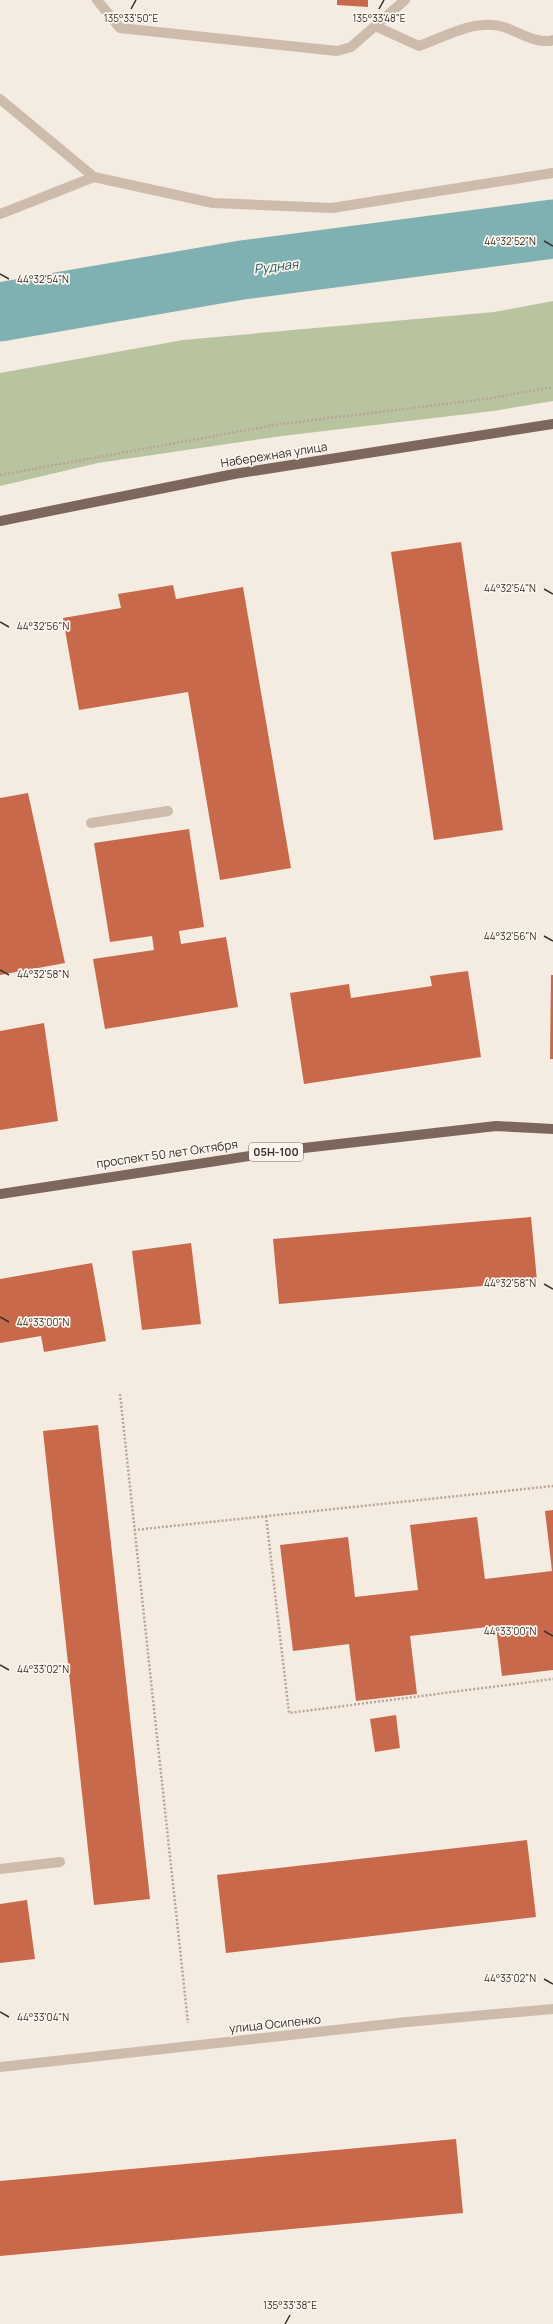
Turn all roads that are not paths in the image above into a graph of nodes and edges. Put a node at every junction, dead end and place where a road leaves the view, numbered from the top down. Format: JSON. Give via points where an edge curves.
{"nodes":[{"id":1,"x":97,"y":0,"type":"edge"},
{"id":2,"x":405,"y":0,"type":"edge"},
{"id":3,"x":375,"y":26,"type":"junction"},
{"id":4,"x":553,"y":40,"type":"edge"},
{"id":5,"x":0,"y":98,"type":"edge"},
{"id":6,"x":553,"y":173,"type":"edge"},
{"id":7,"x":94,"y":177,"type":"junction"},
{"id":8,"x":0,"y":214,"type":"edge"},
{"id":9,"x":553,"y":424,"type":"edge"},
{"id":10,"x":0,"y":521,"type":"edge"},
{"id":11,"x":168,"y":810,"type":"dead end"},
{"id":12,"x":91,"y":823,"type":"dead end"},
{"id":13,"x":553,"y":1129,"type":"edge"},
{"id":14,"x":0,"y":1194,"type":"edge"},
{"id":15,"x":60,"y":1862,"type":"dead end"},
{"id":16,"x":0,"y":1869,"type":"edge"},
{"id":17,"x":553,"y":2008,"type":"edge"},
{"id":18,"x":0,"y":2067,"type":"edge"}],
"edges":[{"from":1,"to":3,"type":"street","via":[[120,28],[337,51],[350,47]]},
{"from":2,"to":3,"type":"street"},
{"from":3,"to":4,"type":"street","via":[[419,46],[471,27],[494,25],[531,38]]},
{"from":5,"to":7,"type":"street"},
{"from":6,"to":7,"type":"street","via":[[332,208],[214,203]]},
{"from":7,"to":8,"type":"street"},
{"from":9,"to":10,"type":"main road","name":"Набережная улица","via":[[234,474]]},
{"from":11,"to":12,"type":"street"},
{"from":13,"to":14,"type":"main road","name":"проспект 50 лет Октября","number":"05Н-100","via":[[496,1126],[295,1149]]},
{"from":15,"to":16,"type":"street"},
{"from":17,"to":18,"type":"street","name":"улица Осипенко"}]}
